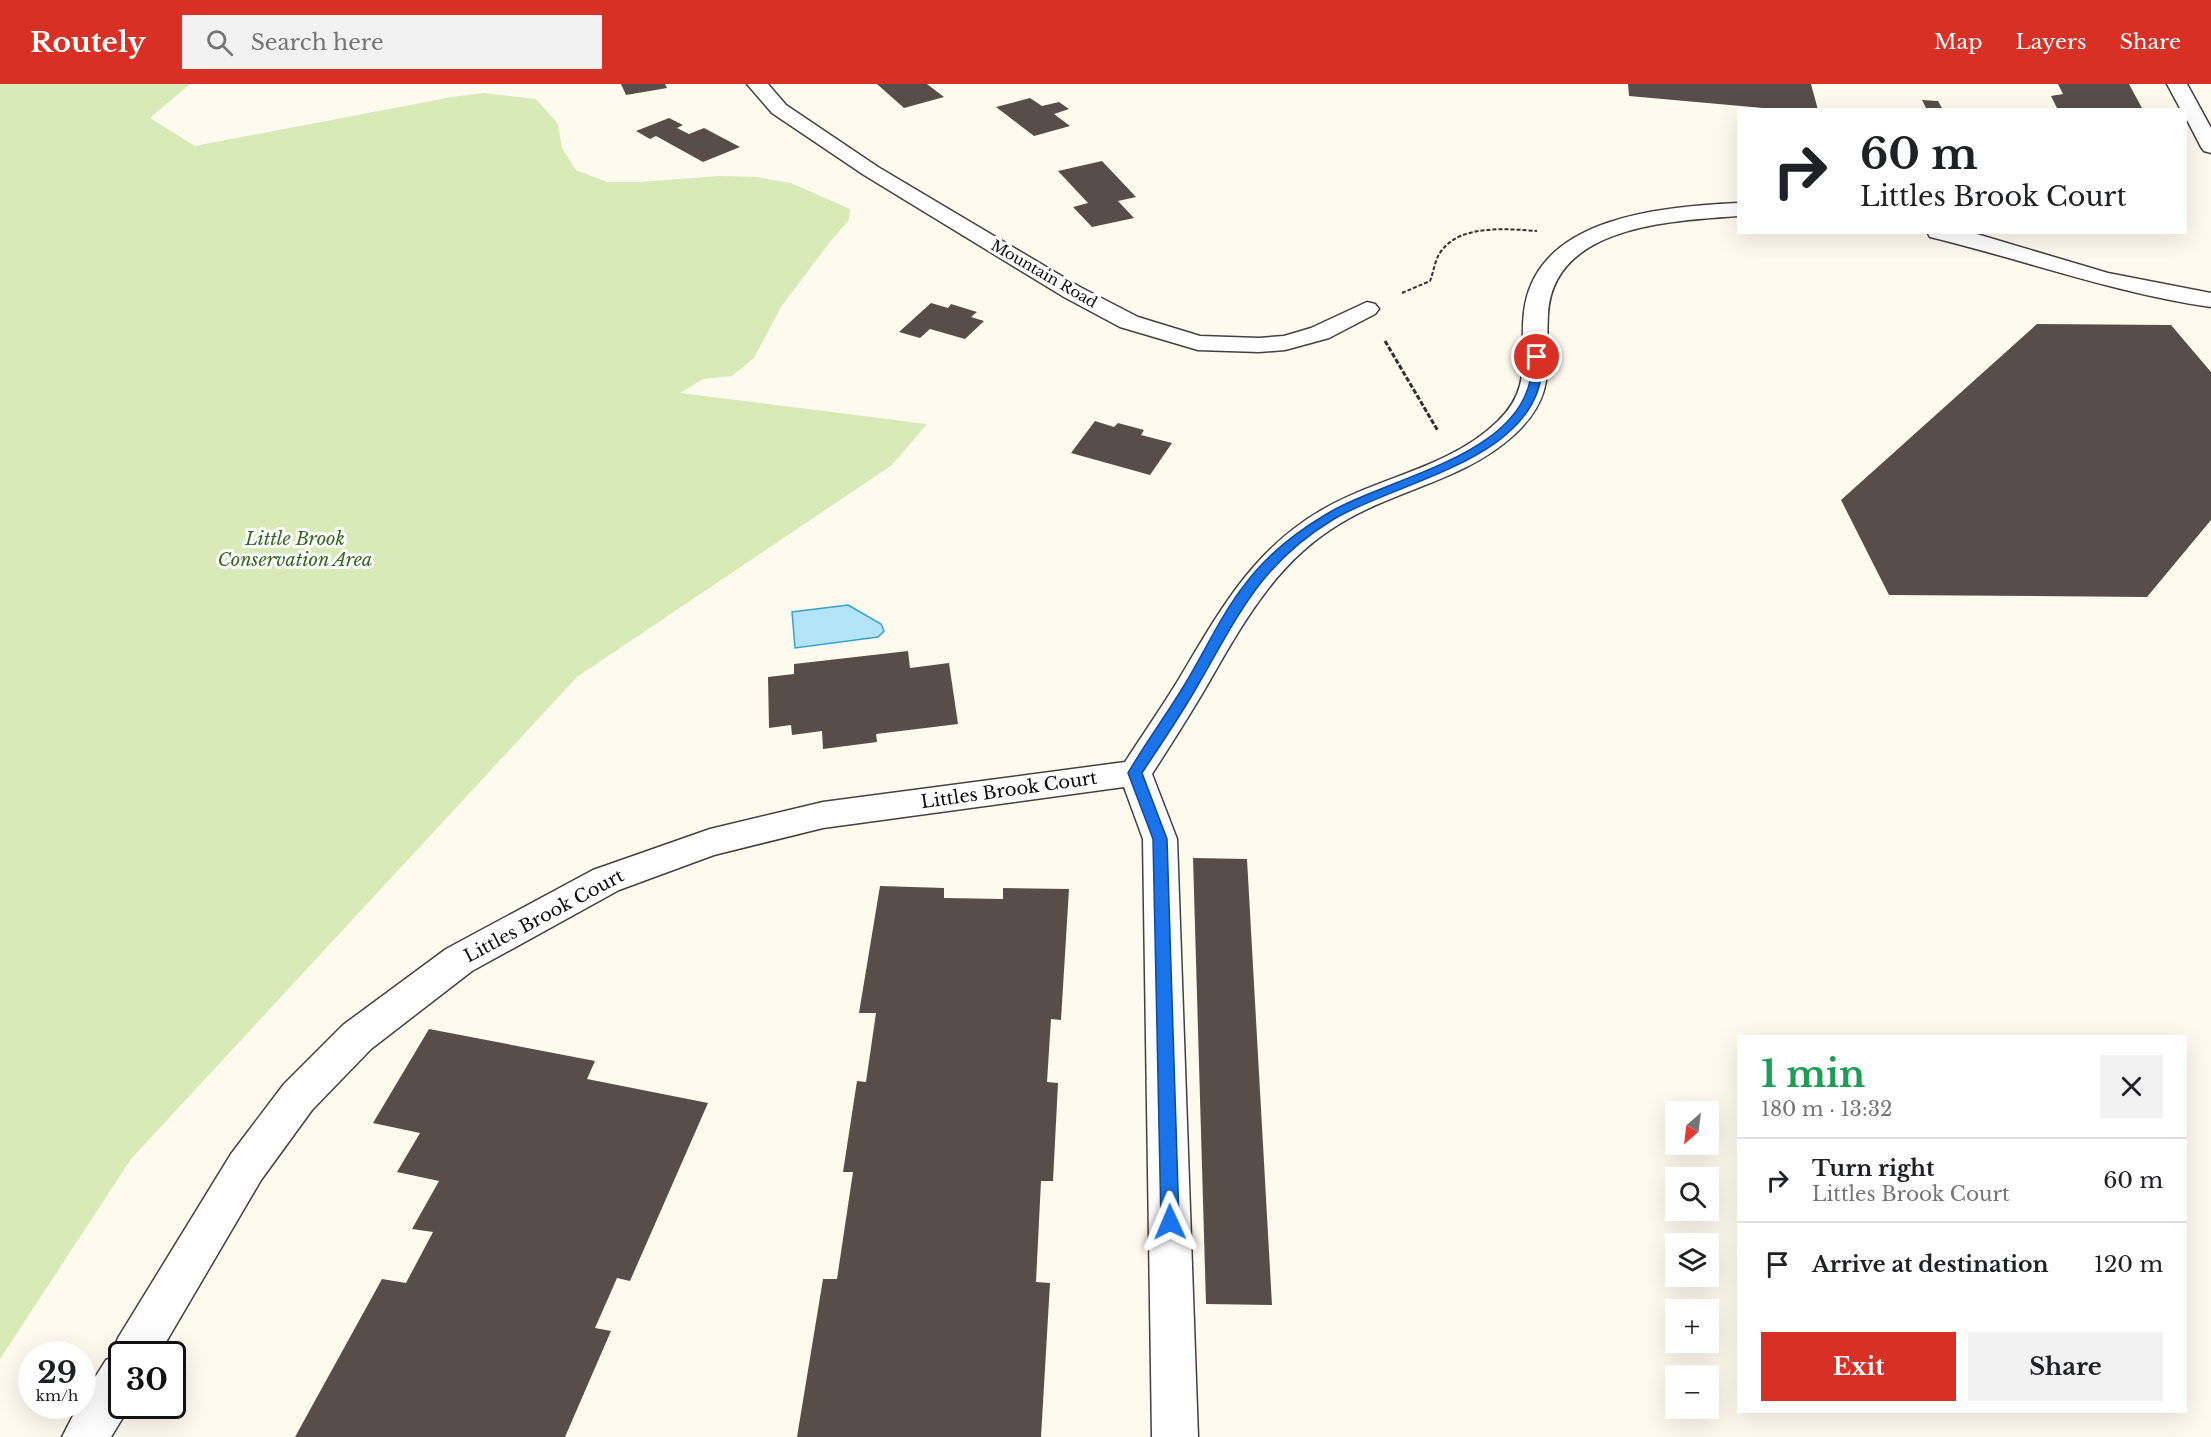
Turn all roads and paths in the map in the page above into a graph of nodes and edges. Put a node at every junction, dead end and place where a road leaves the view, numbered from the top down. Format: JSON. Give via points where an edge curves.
{"nodes":[{"id":1,"x":757,"y":84,"type":"edge"},
{"id":2,"x":2177,"y":84,"type":"edge"},
{"id":3,"x":2211,"y":147,"type":"edge"},
{"id":4,"x":1737,"y":210,"type":"edge"},
{"id":5,"x":1947,"y":234,"type":"edge"},
{"id":6,"x":1585,"y":240,"type":"junction"},
{"id":7,"x":2211,"y":300,"type":"edge"},
{"id":8,"x":1367,"y":309,"type":"junction"},
{"id":9,"x":1457,"y":462,"type":"junction"},
{"id":10,"x":1135,"y":773,"type":"junction"},
{"id":11,"x":142,"y":1341,"type":"edge"},
{"id":12,"x":108,"y":1399,"type":"edge"},
{"id":13,"x":85,"y":1437,"type":"edge"},
{"id":14,"x":1176,"y":1437,"type":"edge"}],
"edges":[{"from":1,"to":8,"type":"street","name":"Mountain Road","via":[[779,109],[871,171],[1129,322],[1198,343],[1259,345],[1285,343],[1320,333]]},
{"from":2,"to":3,"type":"street"},
{"from":4,"to":6,"type":"street","via":[[1696,211],[1634,221]]},
{"from":5,"to":7,"type":"street","via":[[2008,248],[2082,274],[2146,290]]},
{"from":6,"to":8,"type":"path","via":[[1522,230],[1469,235],[1447,245],[1437,259],[1430,281]]},
{"from":6,"to":9,"type":"street","via":[[1557,260],[1539,290],[1538,372],[1529,400],[1490,443]]},
{"from":8,"to":9,"type":"path"},
{"from":9,"to":10,"type":"street","via":[[1365,498],[1331,516],[1301,535],[1268,564],[1249,587]]},
{"from":10,"to":11,"type":"street","name":"Littles Brook Court","via":[[823,814],[710,843],[606,880],[459,960],[357,1037],[298,1097],[246,1167]]},
{"from":10,"to":14,"type":"street","via":[[1160,839]]},
{"from":12,"to":13,"type":"street"}]}
